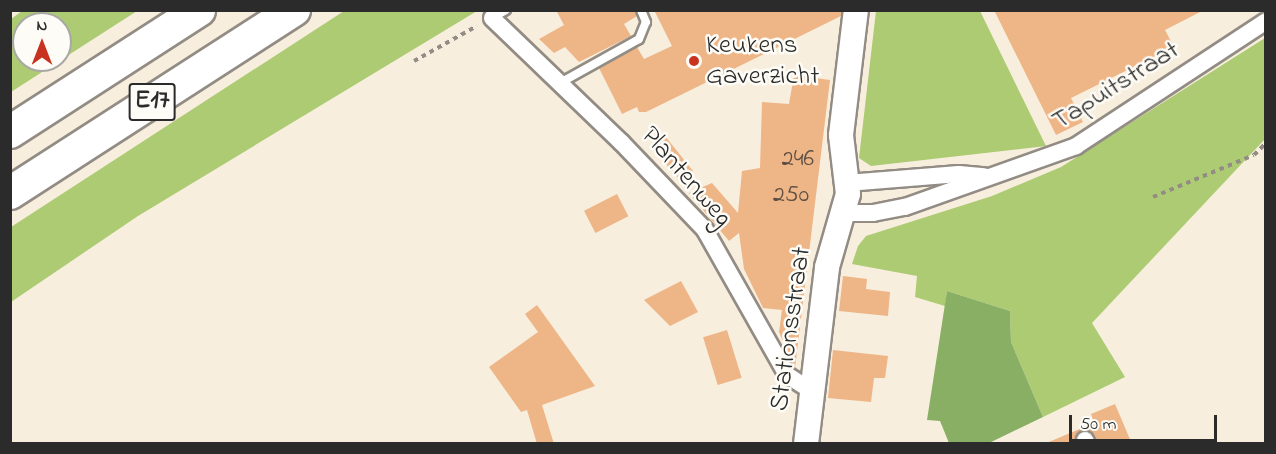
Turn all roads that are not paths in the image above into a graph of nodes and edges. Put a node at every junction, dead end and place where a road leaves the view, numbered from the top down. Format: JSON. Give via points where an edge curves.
{"nodes":[{"id":1,"x":198,"y":10,"type":"edge"},
{"id":2,"x":294,"y":10,"type":"edge"},
{"id":3,"x":641,"y":10,"type":"edge"},
{"id":4,"x":856,"y":10,"type":"edge"},
{"id":5,"x":499,"y":14,"type":"edge"},
{"id":6,"x":1266,"y":21,"type":"edge"},
{"id":7,"x":560,"y":83,"type":"junction"},
{"id":8,"x":10,"y":132,"type":"edge"},
{"id":9,"x":984,"y":176,"type":"junction"},
{"id":10,"x":847,"y":183,"type":"junction"},
{"id":11,"x":10,"y":193,"type":"edge"},
{"id":12,"x":846,"y":213,"type":"junction"},
{"id":13,"x":812,"y":391,"type":"junction"},
{"id":14,"x":806,"y":444,"type":"edge"}],
"edges":[{"from":1,"to":8,"type":"highway","number":"E17"},
{"from":2,"to":11,"type":"highway","number":"E17"},
{"from":3,"to":7,"type":"lane","via":[[646,22],[639,39]]},
{"from":4,"to":10,"type":"street","name":"Stationsstraat","via":[[841,135]]},
{"from":5,"to":7,"type":"street","name":"Plantenweg"},
{"from":6,"to":9,"type":"street","name":"Tapuitstraat","via":[[1076,146]]},
{"from":7,"to":13,"type":"street","name":"Plantenweg","via":[[705,230],[787,375]]},
{"from":9,"to":10,"type":"street","name":"Tapuitstraat","via":[[959,174]]},
{"from":9,"to":12,"type":"street","name":"Tapuitstraat","via":[[962,189],[905,207]]},
{"from":10,"to":12,"type":"street","name":"Stationsstraat"},
{"from":12,"to":13,"type":"street","name":"Stationsstraat","via":[[826,267]]},
{"from":13,"to":14,"type":"street","name":"Stationsstraat"}]}
